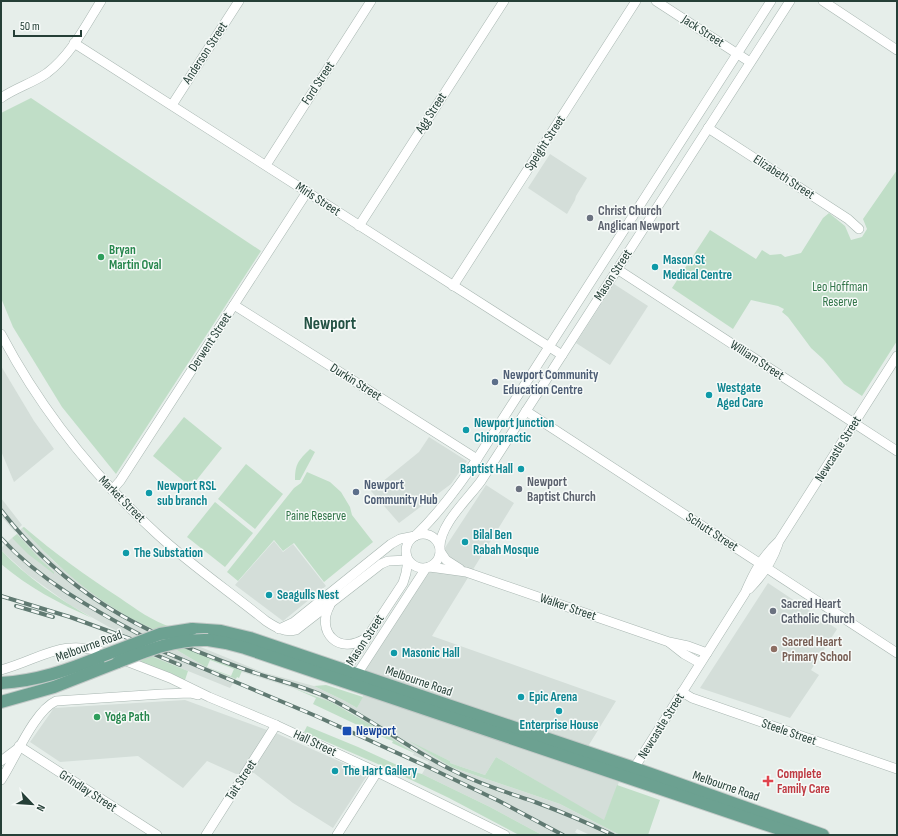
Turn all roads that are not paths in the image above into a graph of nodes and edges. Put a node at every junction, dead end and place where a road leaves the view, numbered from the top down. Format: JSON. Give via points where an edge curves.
{"nodes":[{"id":1,"x":101,"y":1,"type":"edge"},
{"id":2,"x":239,"y":1,"type":"edge"},
{"id":3,"x":371,"y":1,"type":"edge"},
{"id":4,"x":504,"y":1,"type":"edge"},
{"id":5,"x":636,"y":1,"type":"edge"},
{"id":6,"x":656,"y":1,"type":"edge"},
{"id":7,"x":771,"y":1,"type":"edge"},
{"id":8,"x":790,"y":1,"type":"edge"},
{"id":9,"x":823,"y":1,"type":"edge"},
{"id":10,"x":74,"y":43,"type":"junction"},
{"id":11,"x":897,"y":50,"type":"edge"},
{"id":12,"x":737,"y":54,"type":"junction"},
{"id":13,"x":750,"y":62,"type":"junction"},
{"id":14,"x":3,"y":94,"type":"edge"},
{"id":15,"x":172,"y":105,"type":"junction"},
{"id":16,"x":708,"y":128,"type":"junction"},
{"id":17,"x":266,"y":165,"type":"junction"},
{"id":18,"x":307,"y":192,"type":"junction"},
{"id":19,"x":360,"y":226,"type":"junction"},
{"id":20,"x":859,"y":229,"type":"dead end"},
{"id":21,"x":617,"y":269,"type":"junction"},
{"id":22,"x":453,"y":286,"type":"junction"},
{"id":23,"x":234,"y":305,"type":"junction"},
{"id":24,"x":1,"y":334,"type":"edge"},
{"id":25,"x":549,"y":347,"type":"junction"},
{"id":26,"x":562,"y":355,"type":"junction"},
{"id":27,"x":897,"y":356,"type":"edge"},
{"id":28,"x":526,"y":411,"type":"junction"},
{"id":29,"x":854,"y":423,"type":"junction"},
{"id":30,"x":897,"y":451,"type":"edge"},
{"id":31,"x":477,"y":459,"type":"junction"},
{"id":32,"x":112,"y":490,"type":"junction"},
{"id":33,"x":415,"y":535,"type":"junction"},
{"id":34,"x":440,"y":549,"type":"junction"},
{"id":35,"x":408,"y":560,"type":"junction"},
{"id":36,"x":764,"y":566,"type":"junction"},
{"id":37,"x":427,"y":568,"type":"junction"},
{"id":38,"x":466,"y":572,"type":"junction"},
{"id":39,"x":330,"y":603,"type":"junction"},
{"id":40,"x":279,"y":629,"type":"junction"},
{"id":41,"x":367,"y":637,"type":"junction"},
{"id":42,"x":669,"y":642,"type":"junction"},
{"id":43,"x":707,"y":653,"type":"junction"},
{"id":44,"x":897,"y":653,"type":"edge"},
{"id":45,"x":700,"y":664,"type":"junction"},
{"id":46,"x":1,"y":670,"type":"edge"},
{"id":47,"x":162,"y":675,"type":"junction"},
{"id":48,"x":349,"y":676,"type":"junction"},
{"id":49,"x":1,"y":683,"type":"edge"},
{"id":50,"x":682,"y":692,"type":"junction"},
{"id":51,"x":158,"y":694,"type":"junction"},
{"id":52,"x":209,"y":698,"type":"junction"},
{"id":53,"x":1,"y":702,"type":"edge"},
{"id":54,"x":276,"y":725,"type":"junction"},
{"id":55,"x":19,"y":746,"type":"junction"},
{"id":56,"x":1,"y":761,"type":"edge"},
{"id":57,"x":897,"y":769,"type":"edge"},
{"id":58,"x":377,"y":772,"type":"junction"},
{"id":59,"x":631,"y":772,"type":"junction"},
{"id":60,"x":1,"y":780,"type":"edge"},
{"id":61,"x":487,"y":831,"type":"edge"},
{"id":62,"x":157,"y":835,"type":"edge"},
{"id":63,"x":206,"y":835,"type":"edge"},
{"id":64,"x":337,"y":835,"type":"edge"},
{"id":65,"x":505,"y":835,"type":"edge"},
{"id":66,"x":797,"y":835,"type":"edge"},
{"id":67,"x":824,"y":835,"type":"edge"}],
"edges":[{"from":1,"to":10,"type":"street"},
{"from":2,"to":15,"type":"street","name":"Anderson Street"},
{"from":3,"to":17,"type":"street","name":"Ford Street"},
{"from":4,"to":19,"type":"street","name":"Agg Street"},
{"from":5,"to":22,"type":"street","name":"Speight Street"},
{"from":6,"to":12,"type":"street","name":"Jack Street"},
{"from":7,"to":12,"type":"street","name":"Mason Street"},
{"from":8,"to":13,"type":"street","name":"Mason Street"},
{"from":9,"to":11,"type":"street"},
{"from":10,"to":14,"type":"street","via":[[59,63],[40,78]]},
{"from":10,"to":15,"type":"street","name":"Mirls Street"},
{"from":12,"to":13,"type":"street","name":"Jack Street"},
{"from":12,"to":25,"type":"street","name":"Mason Street"},
{"from":13,"to":16,"type":"street","name":"Mason Street"},
{"from":15,"to":17,"type":"street","name":"Mirls Street"},
{"from":16,"to":20,"type":"street","name":"Elizabeth Street","via":[[848,219]]},
{"from":16,"to":21,"type":"street","name":"Mason Street"},
{"from":17,"to":18,"type":"street","name":"Mirls Street"},
{"from":18,"to":19,"type":"street","name":"Mirls Street"},
{"from":18,"to":23,"type":"street","name":"Derwent Street"},
{"from":19,"to":22,"type":"street","name":"Mirls Street"},
{"from":21,"to":26,"type":"street","name":"Mason Street"},
{"from":21,"to":29,"type":"street","name":"William Street"},
{"from":22,"to":25,"type":"street","name":"Mirls Street"},
{"from":23,"to":31,"type":"street","name":"Durkin Street"},
{"from":23,"to":32,"type":"street","name":"Derwent Street"},
{"from":24,"to":32,"type":"street","name":"Market Street","via":[[32,389],[49,413]]},
{"from":25,"to":26,"type":"street","name":"Mirls Street"},
{"from":25,"to":31,"type":"street","name":"Mason Street"},
{"from":26,"to":28,"type":"street","name":"Mason Street"},
{"from":27,"to":29,"type":"street","name":"Newcastle Street"},
{"from":28,"to":34,"type":"street","name":"Mason Street","via":[[481,481],[446,526],[441,536]]},
{"from":28,"to":36,"type":"street","name":"Schutt Street"},
{"from":29,"to":30,"type":"street","name":"William Street"},
{"from":29,"to":36,"type":"street","name":"Newcastle Street","via":[[779,541],[774,557]]},
{"from":31,"to":33,"type":"street","name":"Mason Street","via":[[445,504]]},
{"from":32,"to":40,"type":"street","name":"Market Street","via":[[164,540],[266,622]]},
{"from":33,"to":34,"type":"street","via":[[432,536]]},
{"from":33,"to":35,"type":"street","via":[[406,547]]},
{"from":33,"to":40,"type":"street","via":[[393,542],[294,622]]},
{"from":34,"to":37,"type":"street","via":[[437,561]]},
{"from":34,"to":38,"type":"street","name":"Walker Street","via":[[448,562]]},
{"from":35,"to":37,"type":"street","via":[[417,568]]},
{"from":35,"to":39,"type":"street","via":[[381,564]]},
{"from":35,"to":41,"type":"street","name":"Mason Street","via":[[403,583]]},
{"from":36,"to":43,"type":"street","name":"Newcastle Street","via":[[761,577],[745,593]]},
{"from":36,"to":44,"type":"street","name":"Schutt Street"},
{"from":37,"to":38,"type":"street","name":"Walker Street"},
{"from":37,"to":48,"type":"street","name":"Mason Street"},
{"from":38,"to":42,"type":"street","name":"Walker Street"},
{"from":39,"to":40,"type":"street","via":[[296,630],[290,632]]},
{"from":39,"to":41,"type":"street","via":[[325,623],[332,638],[342,644],[351,644]]},
{"from":41,"to":48,"type":"street","name":"Mason Street"},
{"from":42,"to":43,"type":"street","name":"Walker Street"},
{"from":42,"to":45,"type":"street","name":"Walker Street"},
{"from":43,"to":45,"type":"street","name":"Newcastle Street"},
{"from":45,"to":50,"type":"street","name":"Newcastle Street"},
{"from":46,"to":47,"type":"street","name":"Hall Street","via":[[60,649],[76,647],[103,652]]},
{"from":47,"to":51,"type":"street","via":[[166,687]]},
{"from":47,"to":52,"type":"street","name":"Hall Street"},
{"from":48,"to":49,"type":"main road","name":"Melbourne Road","bridge":true,"via":[[240,635],[192,629],[160,634],[45,677]]},
{"from":48,"to":53,"type":"main road","name":"Melbourne Road","bridge":true,"via":[[226,643],[193,640],[167,644],[54,687]]},
{"from":48,"to":59,"type":"main road","name":"Melbourne Road"},
{"from":50,"to":57,"type":"street","name":"Steele Street","via":[[692,698]]},
{"from":50,"to":59,"type":"street","name":"Newcastle Street"},
{"from":51,"to":52,"type":"street","name":"Hall Street","via":[[190,693]]},
{"from":51,"to":55,"type":"street","name":"Hall Street","via":[[56,701],[44,710]]},
{"from":52,"to":54,"type":"street","name":"Hall Street"},
{"from":54,"to":58,"type":"street","name":"Hall Street"},
{"from":54,"to":63,"type":"street","name":"Tait Street"},
{"from":55,"to":56,"type":"street","name":"Hall Street"},
{"from":55,"to":60,"type":"street","name":"Hall Street"},
{"from":55,"to":62,"type":"street","name":"Grindlay Street"},
{"from":58,"to":61,"type":"street","name":"Hall Street"},
{"from":58,"to":64,"type":"street"},
{"from":59,"to":66,"type":"main road","name":"Melbourne Road"},
{"from":59,"to":67,"type":"main road","name":"Melbourne Road"},
{"from":61,"to":65,"type":"street","name":"Hall Street"}]}
